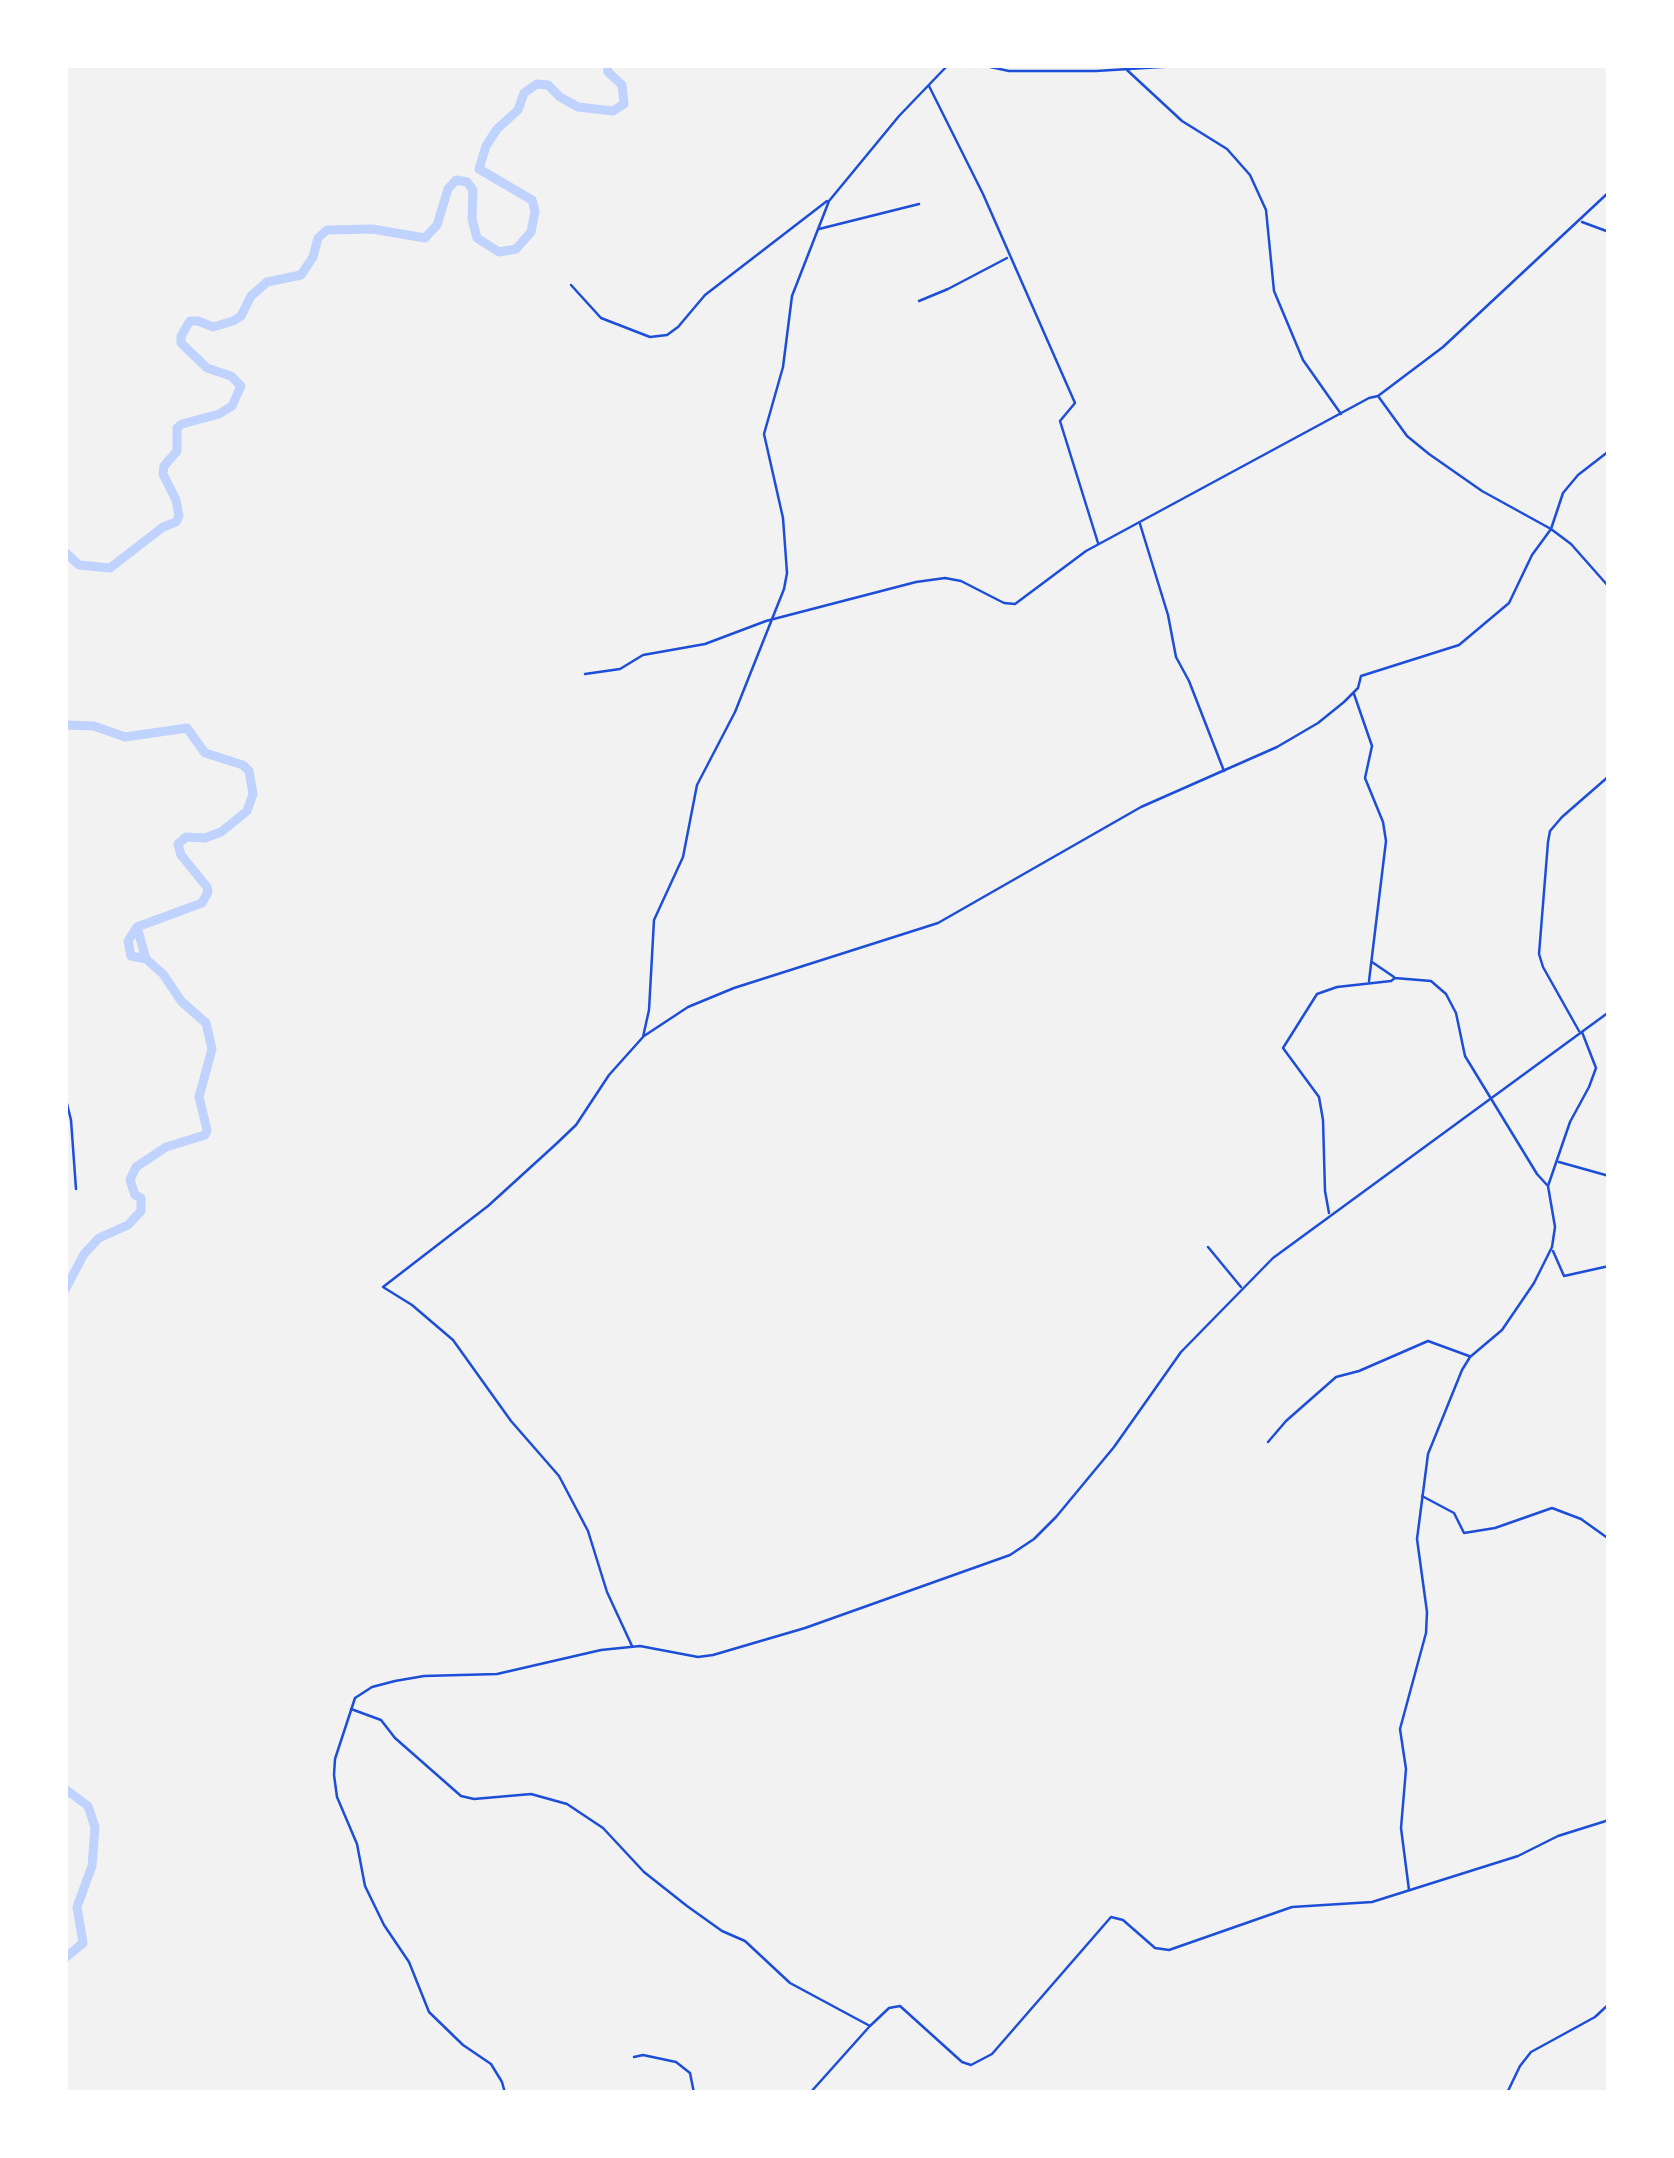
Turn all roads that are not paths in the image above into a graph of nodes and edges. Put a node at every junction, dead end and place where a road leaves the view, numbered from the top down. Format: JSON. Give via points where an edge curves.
{"nodes":[{"id":1,"x":948,"y":65,"type":"edge"},
{"id":2,"x":981,"y":65,"type":"edge"},
{"id":3,"x":1194,"y":65,"type":"edge"},
{"id":4,"x":1127,"y":70,"type":"junction"},
{"id":5,"x":929,"y":86,"type":"dead end"},
{"id":6,"x":1609,"y":192,"type":"edge"},
{"id":7,"x":829,"y":200,"type":"junction"},
{"id":8,"x":919,"y":204,"type":"dead end"},
{"id":9,"x":1580,"y":222,"type":"junction"},
{"id":10,"x":818,"y":229,"type":"junction"},
{"id":11,"x":1609,"y":232,"type":"edge"},
{"id":12,"x":1009,"y":257,"type":"junction"},
{"id":13,"x":571,"y":285,"type":"dead end"},
{"id":14,"x":919,"y":300,"type":"dead end"},
{"id":15,"x":1378,"y":396,"type":"junction"},
{"id":16,"x":1341,"y":414,"type":"junction"},
{"id":17,"x":1609,"y":451,"type":"edge"},
{"id":18,"x":1140,"y":522,"type":"junction"},
{"id":19,"x":1551,"y":529,"type":"junction"},
{"id":20,"x":1099,"y":545,"type":"junction"},
{"id":21,"x":1609,"y":586,"type":"edge"},
{"id":22,"x":775,"y":618,"type":"junction"},
{"id":23,"x":585,"y":674,"type":"dead end"},
{"id":24,"x":1354,"y":692,"type":"junction"},
{"id":25,"x":1224,"y":772,"type":"junction"},
{"id":26,"x":1609,"y":776,"type":"edge"},
{"id":27,"x":1371,"y":962,"type":"junction"},
{"id":28,"x":1395,"y":978,"type":"junction"},
{"id":29,"x":1369,"y":983,"type":"junction"},
{"id":30,"x":1609,"y":1012,"type":"edge"},
{"id":31,"x":1581,"y":1031,"type":"junction"},
{"id":32,"x":643,"y":1037,"type":"junction"},
{"id":33,"x":65,"y":1096,"type":"edge"},
{"id":34,"x":1490,"y":1100,"type":"junction"},
{"id":35,"x":1558,"y":1162,"type":"junction"},
{"id":36,"x":1609,"y":1176,"type":"edge"},
{"id":37,"x":1548,"y":1186,"type":"junction"},
{"id":38,"x":76,"y":1188,"type":"dead end"},
{"id":39,"x":1330,"y":1214,"type":"junction"},
{"id":40,"x":1208,"y":1247,"type":"dead end"},
{"id":41,"x":1552,"y":1248,"type":"junction"},
{"id":42,"x":1609,"y":1266,"type":"edge"},
{"id":43,"x":1242,"y":1288,"type":"junction"},
{"id":44,"x":1470,"y":1357,"type":"junction"},
{"id":45,"x":1268,"y":1442,"type":"dead end"},
{"id":46,"x":1422,"y":1496,"type":"junction"},
{"id":47,"x":1609,"y":1540,"type":"edge"},
{"id":48,"x":633,"y":1646,"type":"junction"},
{"id":49,"x":350,"y":1708,"type":"junction"},
{"id":50,"x":1609,"y":1820,"type":"edge"},
{"id":51,"x":1409,"y":1891,"type":"junction"},
{"id":52,"x":1609,"y":2004,"type":"edge"},
{"id":53,"x":870,"y":2026,"type":"junction"},
{"id":54,"x":634,"y":2057,"type":"dead end"},
{"id":55,"x":505,"y":2093,"type":"edge"},
{"id":56,"x":694,"y":2093,"type":"edge"},
{"id":57,"x":810,"y":2093,"type":"edge"},
{"id":58,"x":1507,"y":2093,"type":"edge"}],
"edges":[{"from":1,"to":7,"type":"street"},
{"from":2,"to":4,"type":"street","via":[[1010,71]]},
{"from":3,"to":4,"type":"street"},
{"from":4,"to":16,"type":"street","via":[[1250,175],[1266,210],[1274,291],[1304,360]]},
{"from":5,"to":12,"type":"street"},
{"from":6,"to":9,"type":"street"},
{"from":7,"to":10,"type":"street"},
{"from":7,"to":13,"type":"street","via":[[705,295],[667,335],[650,337],[601,318]]},
{"from":8,"to":10,"type":"street"},
{"from":9,"to":11,"type":"street"},
{"from":9,"to":15,"type":"street","via":[[1443,347]]},
{"from":10,"to":22,"type":"street","via":[[792,296],[783,368],[765,423],[786,552]]},
{"from":12,"to":14,"type":"street"},
{"from":12,"to":20,"type":"street","via":[[1075,403],[1060,421]]},
{"from":15,"to":16,"type":"street"},
{"from":15,"to":19,"type":"street","via":[[1428,454]]},
{"from":16,"to":18,"type":"street"},
{"from":17,"to":19,"type":"street","via":[[1563,494]]},
{"from":18,"to":20,"type":"street"},
{"from":18,"to":25,"type":"street","via":[[1176,657]]},
{"from":19,"to":21,"type":"street"},
{"from":19,"to":24,"type":"street","via":[[1509,602],[1466,640],[1366,674]]},
{"from":20,"to":22,"type":"street","via":[[1015,604],[946,578]]},
{"from":22,"to":23,"type":"street","via":[[705,644]]},
{"from":22,"to":32,"type":"street","via":[[697,786],[682,857],[654,920]]},
{"from":24,"to":25,"type":"street","via":[[1318,723]]},
{"from":24,"to":27,"type":"street","via":[[1372,746],[1365,778],[1386,841]]},
{"from":25,"to":32,"type":"street","via":[[1141,807],[938,922],[734,988],[688,1007]]},
{"from":26,"to":31,"type":"street","via":[[1562,818],[1548,842],[1539,954]]},
{"from":27,"to":28,"type":"street"},
{"from":27,"to":29,"type":"street"},
{"from":28,"to":29,"type":"street"},
{"from":28,"to":34,"type":"street","via":[[1431,981],[1446,994],[1464,1056]]},
{"from":29,"to":39,"type":"street","via":[[1317,994],[1283,1048],[1319,1097]]},
{"from":30,"to":31,"type":"street"},
{"from":31,"to":34,"type":"street"},
{"from":31,"to":35,"type":"street","via":[[1596,1068]]},
{"from":32,"to":48,"type":"street","via":[[576,1125],[488,1206],[383,1286],[452,1340],[558,1476],[588,1530]]},
{"from":33,"to":38,"type":"street"},
{"from":34,"to":37,"type":"street"},
{"from":34,"to":39,"type":"street"},
{"from":35,"to":36,"type":"street"},
{"from":35,"to":37,"type":"street"},
{"from":37,"to":41,"type":"street","via":[[1556,1228]]},
{"from":39,"to":43,"type":"street"},
{"from":40,"to":43,"type":"street"},
{"from":41,"to":42,"type":"street","via":[[1564,1276]]},
{"from":41,"to":44,"type":"street","via":[[1502,1330]]},
{"from":43,"to":48,"type":"street","via":[[1167,1368],[1095,1472],[1020,1550],[713,1655]]},
{"from":44,"to":45,"type":"street","via":[[1428,1341],[1336,1376]]},
{"from":44,"to":46,"type":"street","via":[[1428,1454]]},
{"from":46,"to":47,"type":"street","via":[[1454,1513],[1464,1534],[1552,1508],[1582,1518]]},
{"from":46,"to":51,"type":"street","via":[[1416,1539],[1428,1612],[1400,1729]]},
{"from":48,"to":49,"type":"street","via":[[496,1674],[395,1680],[360,1693]]},
{"from":49,"to":53,"type":"street","via":[[380,1720],[461,1796],[548,1797],[584,1814],[644,1872],[745,1941],[776,1973]]},
{"from":49,"to":55,"type":"street","via":[[335,1759],[335,1787],[365,1886],[429,2012],[491,2064]]},
{"from":50,"to":51,"type":"street"},
{"from":51,"to":53,"type":"street","via":[[1354,1905],[1292,1908],[1162,1951],[1111,1917],[977,2064],[962,2062],[900,2006]]},
{"from":52,"to":58,"type":"street","via":[[1531,2052]]},
{"from":53,"to":57,"type":"street"},
{"from":54,"to":56,"type":"street","via":[[676,2062],[690,2073]]}]}
